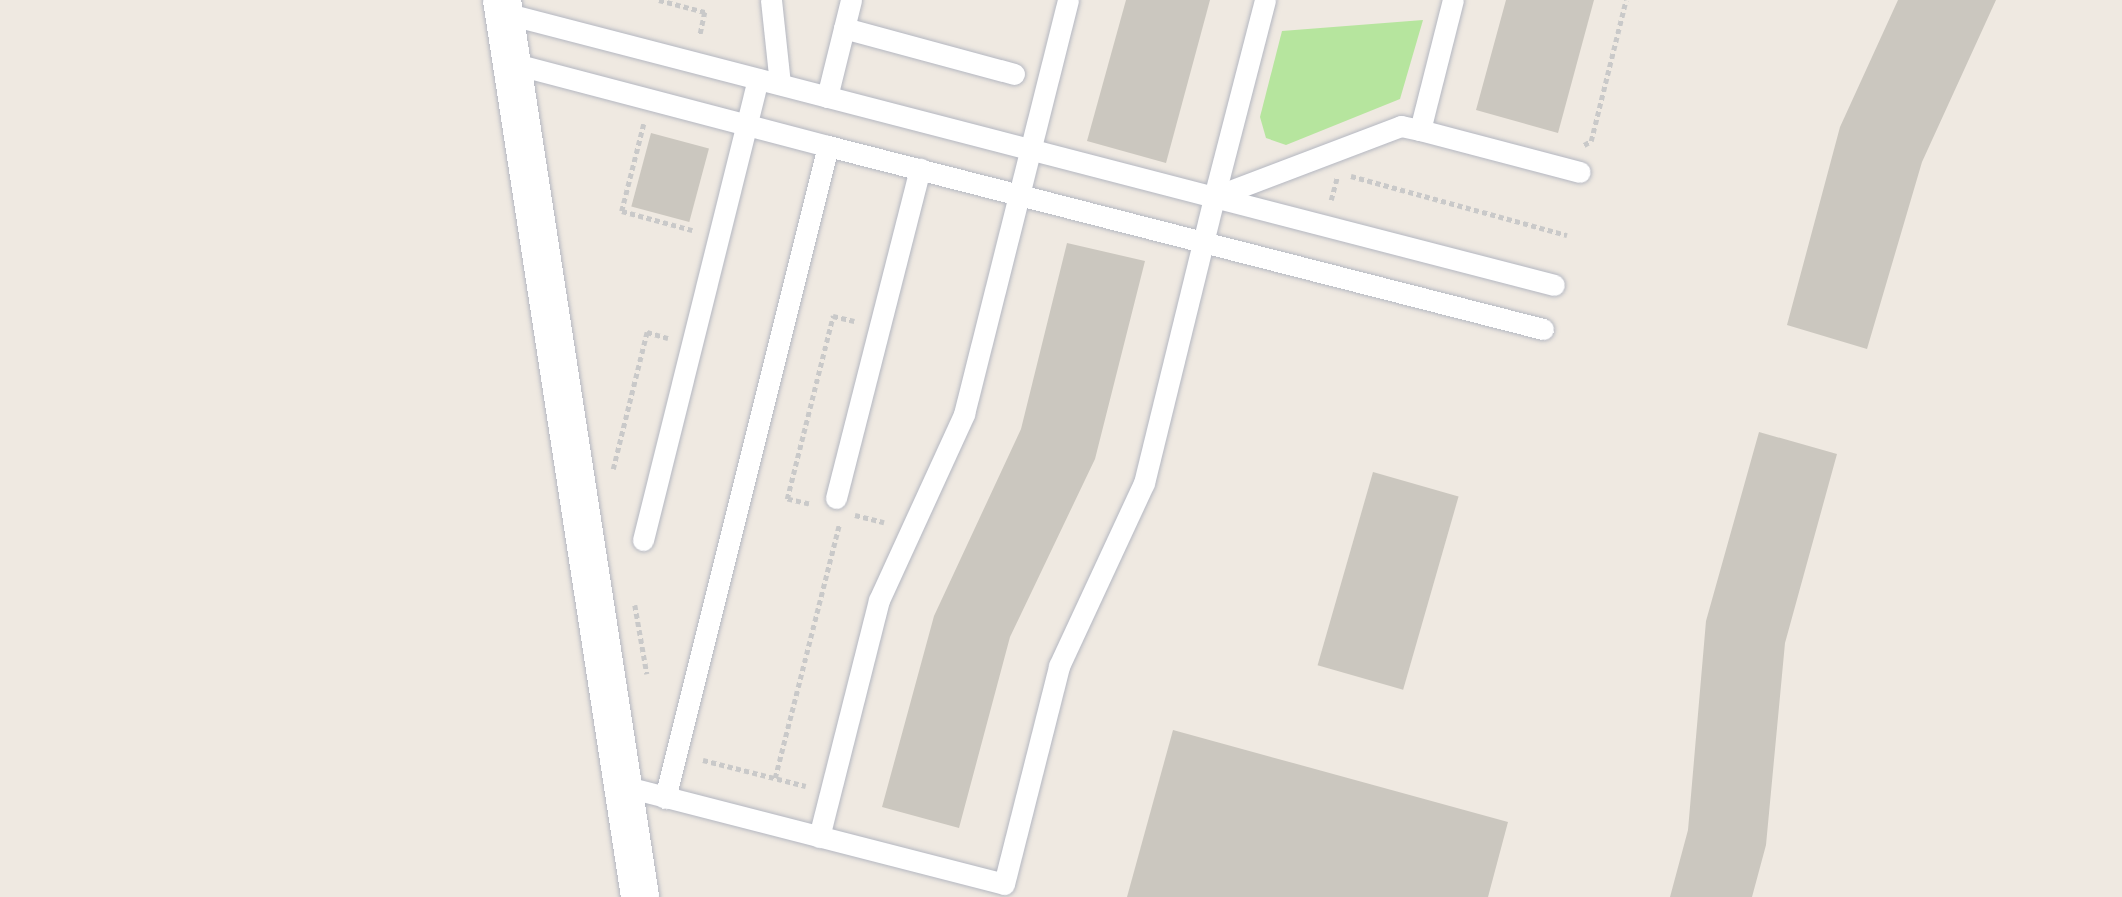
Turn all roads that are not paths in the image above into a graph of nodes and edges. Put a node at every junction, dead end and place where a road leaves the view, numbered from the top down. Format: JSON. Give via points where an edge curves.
{"nodes":[{"id":1,"x":771,"y":0,"type":"edge"},
{"id":2,"x":851,"y":0,"type":"edge"},
{"id":3,"x":1068,"y":0,"type":"edge"},
{"id":4,"x":1265,"y":0,"type":"edge"},
{"id":5,"x":1453,"y":0,"type":"edge"},
{"id":6,"x":503,"y":6,"type":"edge"},
{"id":7,"x":844,"y":29,"type":"junction"},
{"id":8,"x":511,"y":64,"type":"junction"},
{"id":9,"x":1014,"y":74,"type":"dead end"},
{"id":10,"x":758,"y":79,"type":"junction"},
{"id":11,"x":780,"y":84,"type":"junction"},
{"id":12,"x":827,"y":97,"type":"junction"},
{"id":13,"x":746,"y":124,"type":"junction"},
{"id":14,"x":1419,"y":130,"type":"junction"},
{"id":15,"x":828,"y":146,"type":"junction"},
{"id":16,"x":1030,"y":150,"type":"junction"},
{"id":17,"x":920,"y":169,"type":"junction"},
{"id":18,"x":1580,"y":172,"type":"dead end"},
{"id":19,"x":1019,"y":194,"type":"junction"},
{"id":20,"x":1214,"y":197,"type":"junction"},
{"id":21,"x":1203,"y":241,"type":"junction"},
{"id":22,"x":1554,"y":285,"type":"dead end"},
{"id":23,"x":1543,"y":329,"type":"dead end"},
{"id":24,"x":839,"y":505,"type":"road end"},
{"id":25,"x":643,"y":540,"type":"dead end"},
{"id":26,"x":623,"y":786,"type":"junction"},
{"id":27,"x":665,"y":798,"type":"junction"},
{"id":28,"x":819,"y":837,"type":"junction"},
{"id":29,"x":640,"y":897,"type":"edge"}],
"edges":[{"from":1,"to":11,"type":"lane"},
{"from":2,"to":7,"type":"lane"},
{"from":3,"to":16,"type":"lane"},
{"from":4,"to":20,"type":"lane"},
{"from":5,"to":14,"type":"lane"},
{"from":6,"to":8,"type":"street"},
{"from":6,"to":10,"type":"lane"},
{"from":7,"to":9,"type":"lane"},
{"from":7,"to":12,"type":"lane"},
{"from":8,"to":13,"type":"lane"},
{"from":8,"to":26,"type":"street"},
{"from":10,"to":11,"type":"lane"},
{"from":10,"to":13,"type":"lane"},
{"from":11,"to":12,"type":"lane"},
{"from":12,"to":16,"type":"lane"},
{"from":13,"to":15,"type":"lane"},
{"from":13,"to":25,"type":"lane"},
{"from":14,"to":18,"type":"lane"},
{"from":14,"to":20,"type":"lane","via":[[1401,126]]},
{"from":15,"to":17,"type":"lane"},
{"from":15,"to":27,"type":"lane"},
{"from":16,"to":19,"type":"lane"},
{"from":16,"to":20,"type":"lane"},
{"from":17,"to":19,"type":"lane"},
{"from":17,"to":24,"type":"lane"},
{"from":19,"to":21,"type":"lane"},
{"from":19,"to":28,"type":"lane","via":[[964,414],[878,600]]},
{"from":20,"to":21,"type":"lane"},
{"from":20,"to":22,"type":"lane"},
{"from":21,"to":23,"type":"lane"},
{"from":21,"to":28,"type":"lane","via":[[1144,483],[1059,666],[1004,884]]},
{"from":26,"to":27,"type":"lane"},
{"from":26,"to":29,"type":"street"},
{"from":27,"to":28,"type":"lane"}]}
